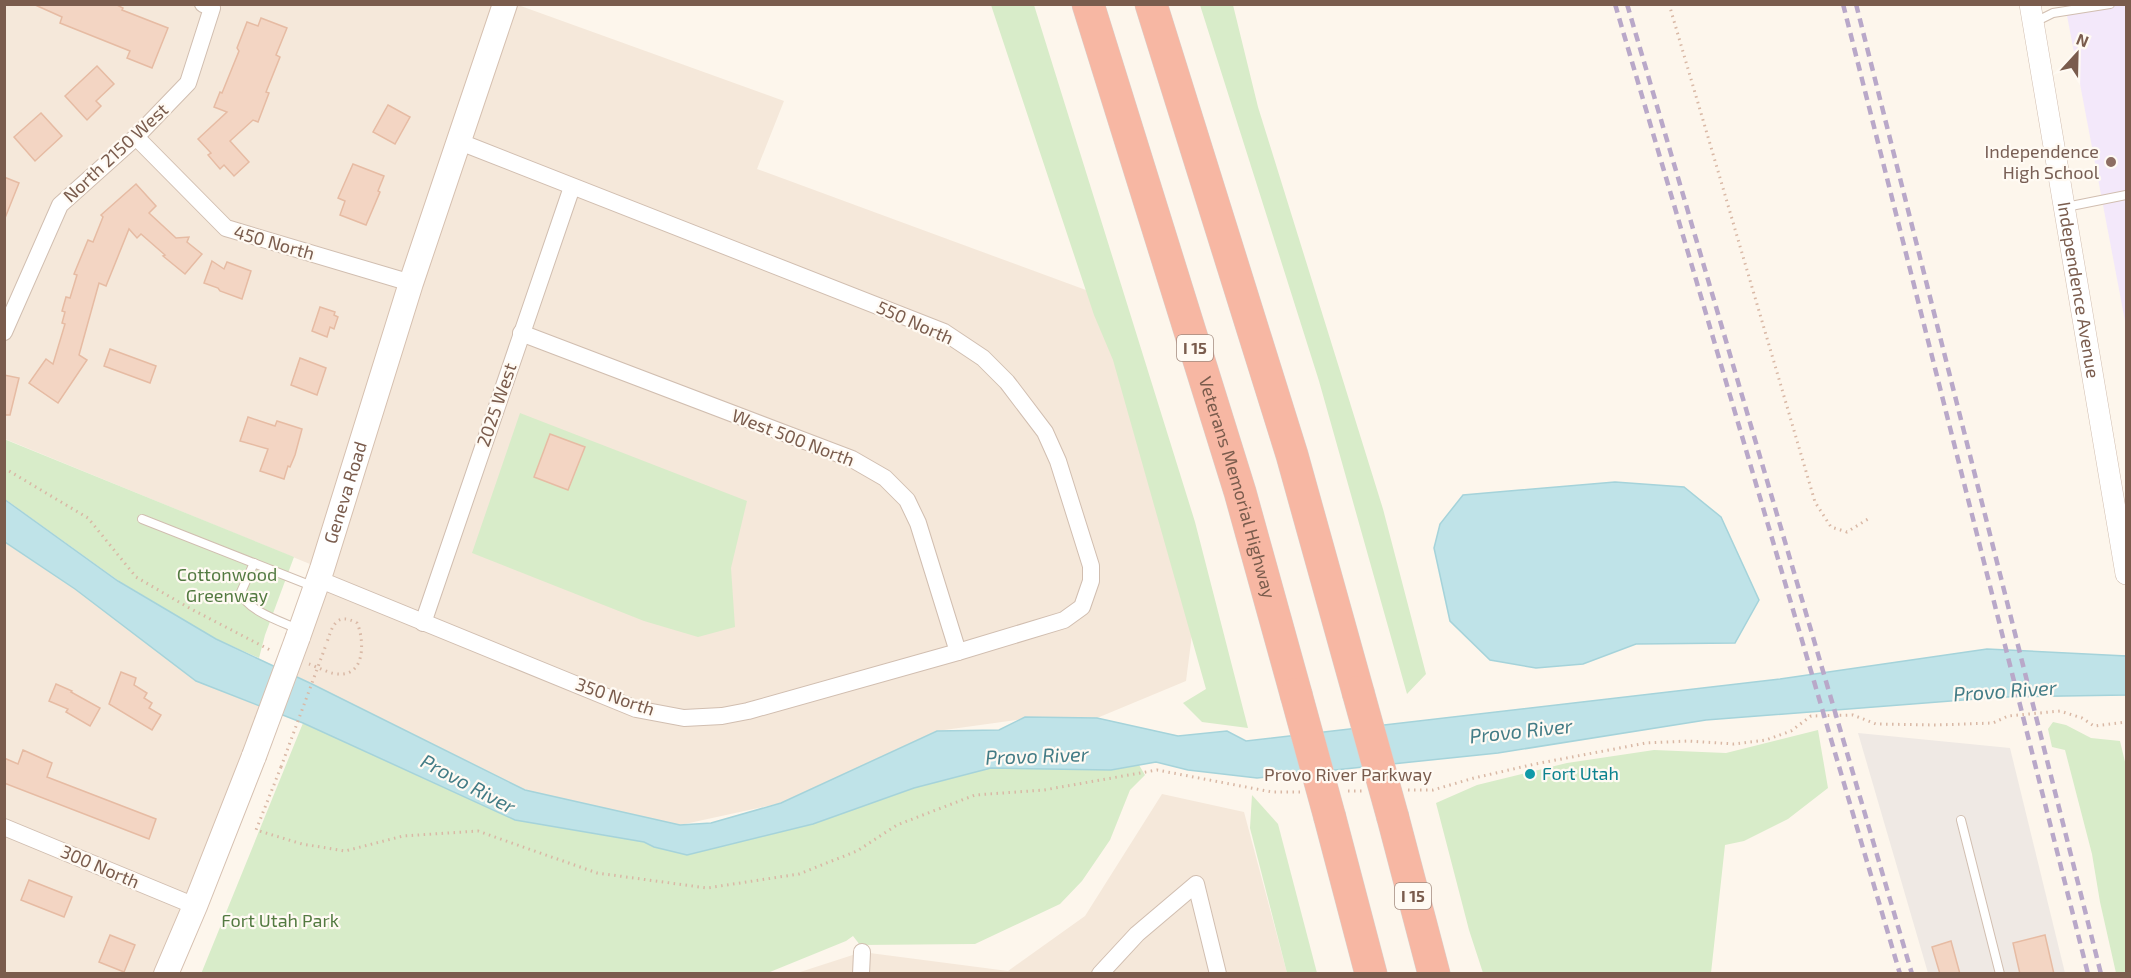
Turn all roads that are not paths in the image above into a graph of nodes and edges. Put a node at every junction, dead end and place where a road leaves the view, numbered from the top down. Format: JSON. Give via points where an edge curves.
{"nodes":[{"id":1,"x":505,"y":4,"type":"edge"},
{"id":2,"x":1088,"y":4,"type":"edge"},
{"id":3,"x":1152,"y":4,"type":"edge"},
{"id":4,"x":2110,"y":4,"type":"edge"},
{"id":5,"x":207,"y":6,"type":"edge"},
{"id":6,"x":2032,"y":13,"type":"edge"},
{"id":7,"x":136,"y":137,"type":"junction"},
{"id":8,"x":459,"y":142,"type":"junction"},
{"id":9,"x":572,"y":187,"type":"junction"},
{"id":10,"x":2127,"y":195,"type":"edge"},
{"id":11,"x":2066,"y":207,"type":"junction"},
{"id":12,"x":411,"y":283,"type":"junction"},
{"id":13,"x":4,"y":332,"type":"edge"},
{"id":14,"x":521,"y":333,"type":"junction"},
{"id":15,"x":142,"y":519,"type":"dead end"},
{"id":16,"x":254,"y":563,"type":"junction"},
{"id":17,"x":2127,"y":574,"type":"edge"},
{"id":18,"x":317,"y":583,"type":"junction"},
{"id":19,"x":423,"y":623,"type":"junction"},
{"id":20,"x":299,"y":633,"type":"junction"},
{"id":21,"x":958,"y":652,"type":"junction"},
{"id":22,"x":1961,"y":820,"type":"dead end"},
{"id":23,"x":4,"y":827,"type":"edge"},
{"id":24,"x":195,"y":906,"type":"junction"},
{"id":25,"x":862,"y":952,"type":"dead end"},
{"id":26,"x":166,"y":974,"type":"edge"},
{"id":27,"x":861,"y":974,"type":"edge"},
{"id":28,"x":1100,"y":974,"type":"edge"},
{"id":29,"x":1218,"y":974,"type":"edge"},
{"id":30,"x":1371,"y":974,"type":"edge"},
{"id":31,"x":1434,"y":974,"type":"edge"},
{"id":32,"x":2001,"y":974,"type":"edge"}],
"edges":[{"from":1,"to":8,"type":"main road","name":"Geneva Road"},
{"from":2,"to":30,"type":"highway","name":"Veterans Memorial Highway","number":"I 15","bridge":true,"via":[[1240,492],[1296,694],[1335,805]]},
{"from":3,"to":31,"type":"highway","number":"I 15","bridge":true,"via":[[1292,455],[1358,692],[1396,804]]},
{"from":4,"to":6,"type":"lane"},
{"from":5,"to":7,"type":"street","name":"North 2150 West","via":[[188,83]]},
{"from":6,"to":11,"type":"street","name":"Independence Avenue"},
{"from":7,"to":12,"type":"street","name":"450 North","via":[[226,228]]},
{"from":7,"to":13,"type":"street","name":"North 2150 West","via":[[60,205]]},
{"from":8,"to":9,"type":"street","name":"550 North"},
{"from":8,"to":12,"type":"main road","name":"Geneva Road"},
{"from":9,"to":14,"type":"street","name":"2025 West"},
{"from":9,"to":21,"type":"street","name":"550 North","via":[[944,332],[982,358],[1007,382],[1046,432],[1091,566],[1091,581],[1082,607],[1064,620]]},
{"from":10,"to":11,"type":"lane"},
{"from":11,"to":17,"type":"street","name":"Independence Avenue"},
{"from":12,"to":18,"type":"main road","name":"Geneva Road"},
{"from":14,"to":19,"type":"street","name":"2025 West"},
{"from":14,"to":21,"type":"street","name":"West 500 North","via":[[852,459],[885,478],[907,500],[918,523]]},
{"from":15,"to":16,"type":"lane"},
{"from":16,"to":18,"type":"lane"},
{"from":16,"to":20,"type":"lane","via":[[241,592],[244,599]]},
{"from":18,"to":19,"type":"street","name":"350 North"},
{"from":18,"to":20,"type":"main road","name":"Geneva Road"},
{"from":19,"to":21,"type":"street","name":"350 North","via":[[636,709],[684,718],[748,711]]},
{"from":20,"to":24,"type":"main road","name":"Geneva Road","bridge":true},
{"from":22,"to":32,"type":"lane"},
{"from":23,"to":24,"type":"street","name":"300 North"},
{"from":24,"to":26,"type":"main road","name":"Geneva Road"},
{"from":25,"to":27,"type":"street"},
{"from":28,"to":29,"type":"street","via":[[1137,934],[1196,884]]}]}
